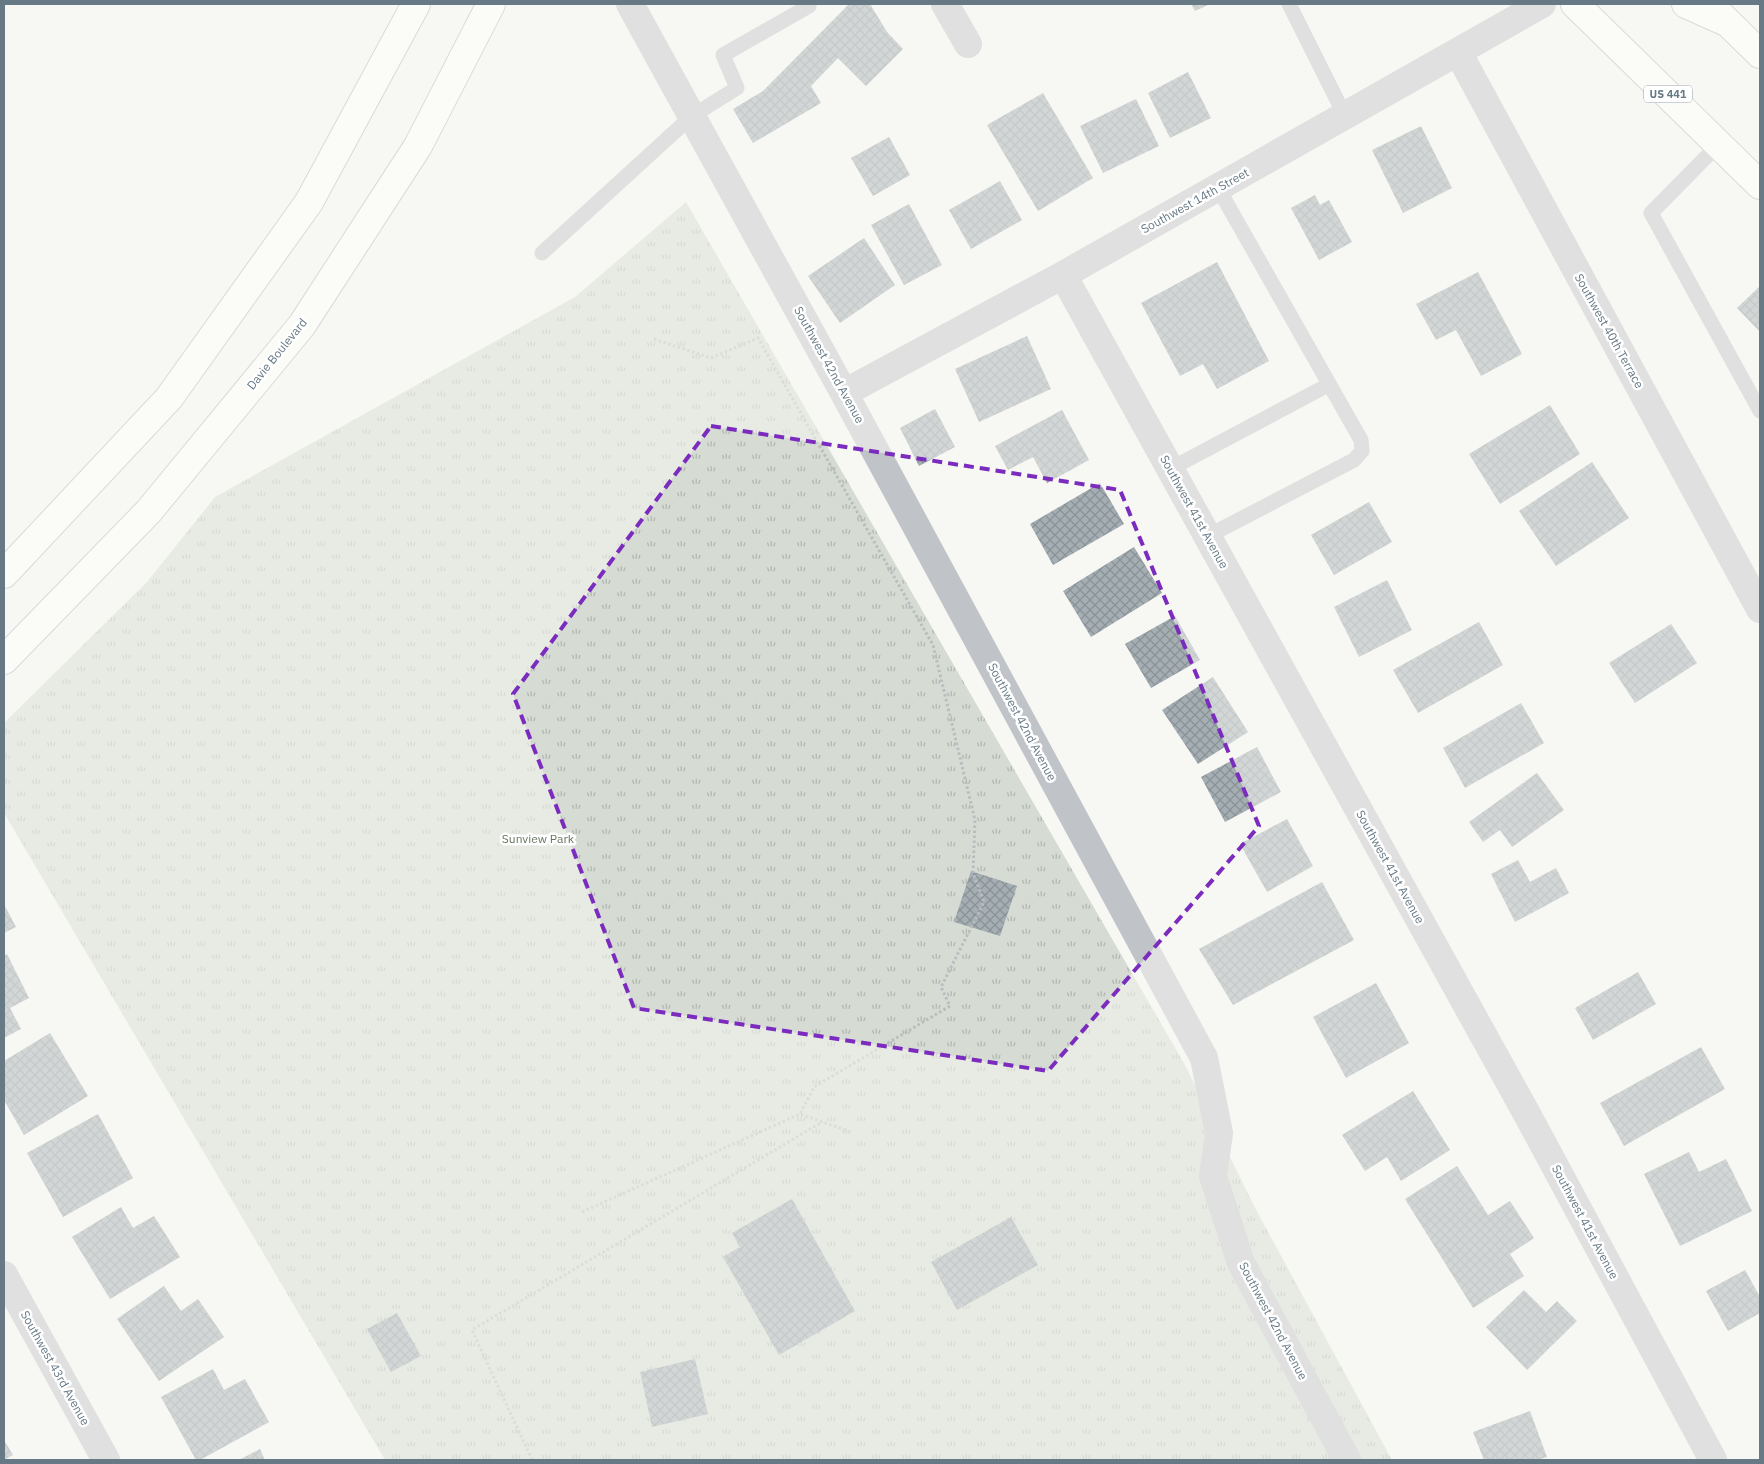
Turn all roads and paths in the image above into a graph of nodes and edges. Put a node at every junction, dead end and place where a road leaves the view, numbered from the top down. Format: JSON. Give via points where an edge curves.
{"nodes":[{"id":1,"x":416,"y":4,"type":"edge"},
{"id":2,"x":491,"y":4,"type":"edge"},
{"id":3,"x":630,"y":4,"type":"edge"},
{"id":4,"x":945,"y":4,"type":"edge"},
{"id":5,"x":1289,"y":4,"type":"edge"},
{"id":6,"x":1542,"y":4,"type":"edge"},
{"id":7,"x":1575,"y":4,"type":"edge"},
{"id":8,"x":1686,"y":4,"type":"edge"},
{"id":9,"x":1709,"y":4,"type":"edge"},
{"id":10,"x":810,"y":6,"type":"dead end"},
{"id":11,"x":1730,"y":24,"type":"junction"},
{"id":12,"x":968,"y":44,"type":"dead end"},
{"id":13,"x":1458,"y":52,"type":"junction"},
{"id":14,"x":1760,"y":54,"type":"edge"},
{"id":15,"x":692,"y":116,"type":"junction"},
{"id":16,"x":1345,"y":116,"type":"junction"},
{"id":17,"x":1719,"y":144,"type":"junction"},
{"id":18,"x":1760,"y":184,"type":"edge"},
{"id":19,"x":1218,"y":188,"type":"junction"},
{"id":20,"x":542,"y":253,"type":"dead end"},
{"id":21,"x":1063,"y":275,"type":"junction"},
{"id":22,"x":654,"y":339,"type":"dead end"},
{"id":23,"x":1328,"y":384,"type":"junction"},
{"id":24,"x":844,"y":393,"type":"junction"},
{"id":25,"x":1760,"y":412,"type":"edge"},
{"id":26,"x":1170,"y":469,"type":"junction"},
{"id":27,"x":1208,"y":536,"type":"junction"},
{"id":28,"x":4,"y":574,"type":"edge"},
{"id":29,"x":1760,"y":609,"type":"edge"},
{"id":30,"x":4,"y":660,"type":"edge"},
{"id":31,"x":800,"y":1114,"type":"junction"},
{"id":32,"x":822,"y":1122,"type":"junction"},
{"id":33,"x":851,"y":1132,"type":"dead end"},
{"id":34,"x":582,"y":1212,"type":"dead end"},
{"id":35,"x":4,"y":1275,"type":"edge"},
{"id":36,"x":106,"y":1460,"type":"edge"},
{"id":37,"x":532,"y":1460,"type":"edge"},
{"id":38,"x":1347,"y":1460,"type":"edge"},
{"id":39,"x":1713,"y":1460,"type":"edge"}],
"edges":[{"from":1,"to":28,"type":"main road","via":[[309,202],[169,398]]},
{"from":2,"to":30,"type":"main road","name":"Davie Boulevard","via":[[418,146],[302,325],[148,511]]},
{"from":3,"to":15,"type":"street","name":"Southwest 42nd Avenue"},
{"from":4,"to":12,"type":"street"},
{"from":5,"to":16,"type":"lane"},
{"from":6,"to":13,"type":"street","name":"Southwest 14th Street"},
{"from":7,"to":17,"type":"main road","number":"US 441"},
{"from":8,"to":11,"type":"main road"},
{"from":9,"to":11,"type":"main road"},
{"from":10,"to":15,"type":"lane","via":[[723,56],[737,88]]},
{"from":11,"to":14,"type":"main road"},
{"from":13,"to":16,"type":"street","name":"Southwest 14th Street"},
{"from":13,"to":29,"type":"street","name":"Southwest 40th Terrace"},
{"from":15,"to":20,"type":"lane"},
{"from":15,"to":24,"type":"street","name":"Southwest 42nd Avenue"},
{"from":16,"to":19,"type":"street","name":"Southwest 14th Street"},
{"from":17,"to":18,"type":"main road","number":"US 441"},
{"from":17,"to":25,"type":"lane","via":[[1652,213]]},
{"from":19,"to":21,"type":"street","name":"Southwest 14th Street"},
{"from":19,"to":23,"type":"lane"},
{"from":21,"to":24,"type":"street","name":"Southwest 14th Street"},
{"from":21,"to":26,"type":"street","name":"Southwest 41st Avenue"},
{"from":22,"to":31,"type":"path","via":[[711,358],[758,338],[933,645],[975,820],[973,874],[984,902],[941,986],[950,1006],[814,1087]]},
{"from":23,"to":26,"type":"lane"},
{"from":23,"to":27,"type":"lane","via":[[1361,440],[1362,450],[1354,460]]},
{"from":24,"to":38,"type":"street","name":"Southwest 42nd Avenue","via":[[1204,1058],[1219,1133],[1213,1176],[1241,1263]]},
{"from":26,"to":27,"type":"street","name":"Southwest 41st Avenue"},
{"from":27,"to":39,"type":"street","name":"Southwest 41st Avenue"},
{"from":31,"to":32,"type":"path"},
{"from":31,"to":34,"type":"path"},
{"from":32,"to":33,"type":"path"},
{"from":32,"to":37,"type":"path","via":[[472,1330]]},
{"from":35,"to":36,"type":"street","name":"Southwest 43rd Avenue"}]}
